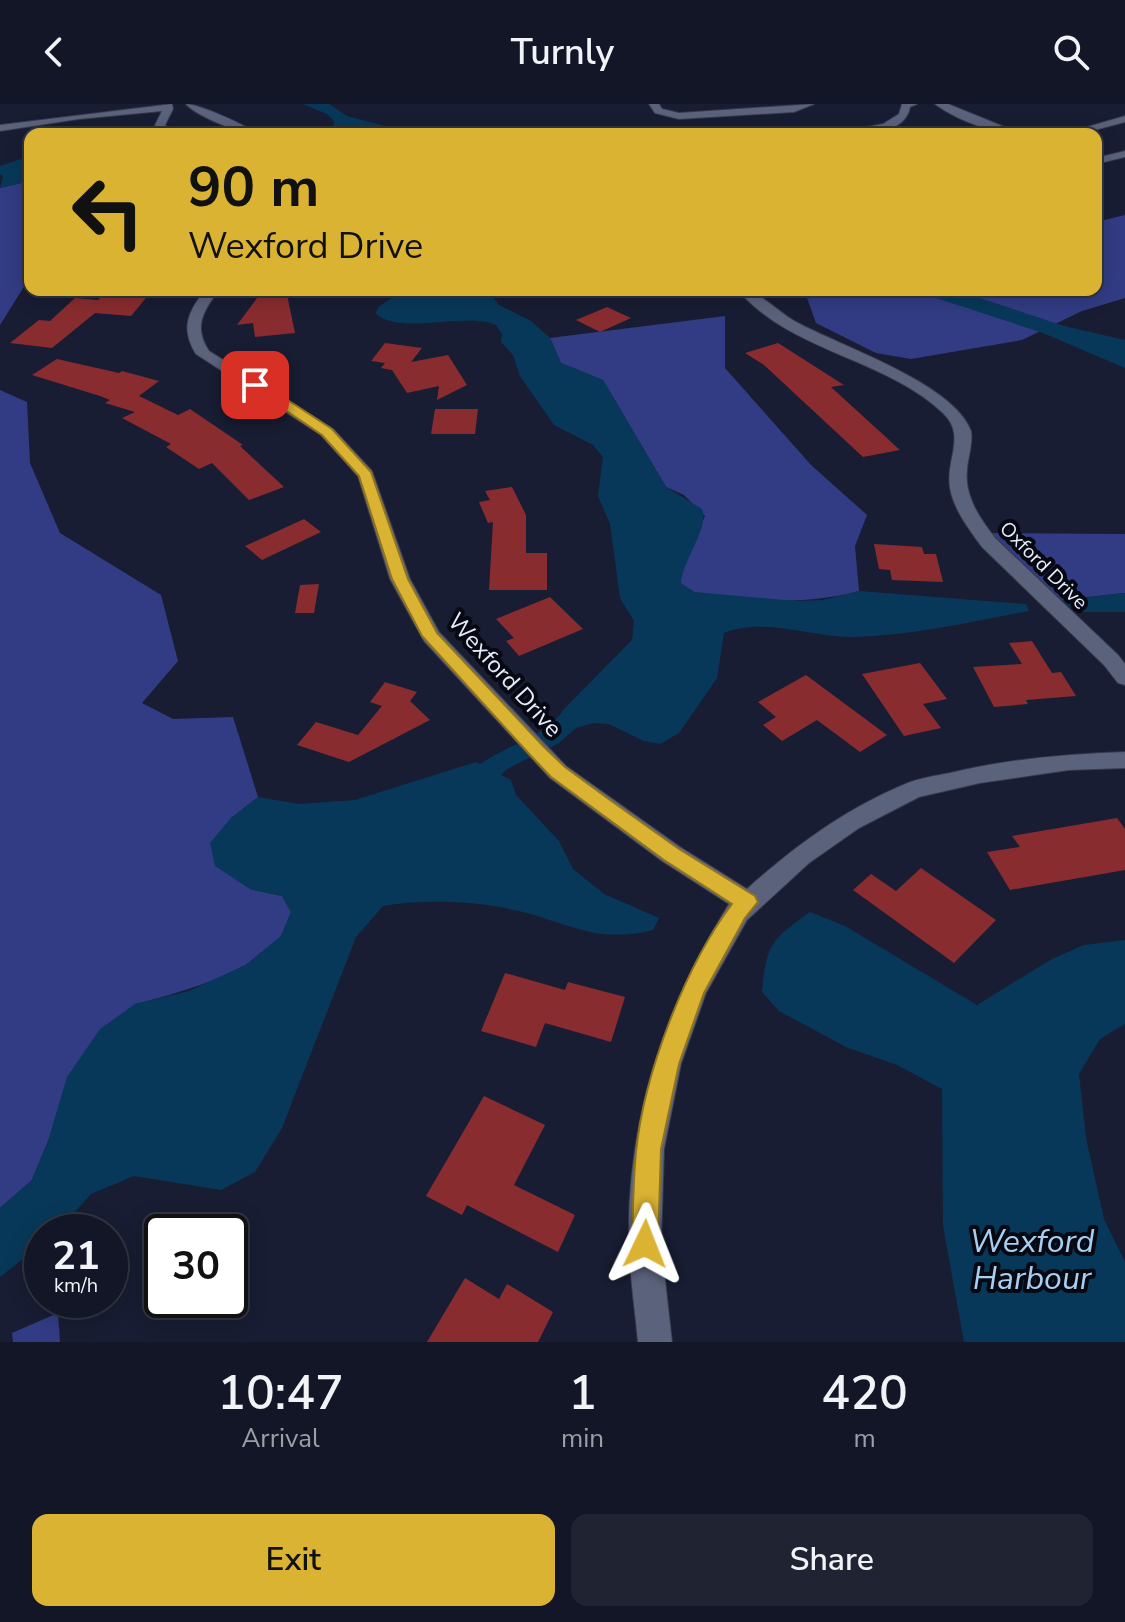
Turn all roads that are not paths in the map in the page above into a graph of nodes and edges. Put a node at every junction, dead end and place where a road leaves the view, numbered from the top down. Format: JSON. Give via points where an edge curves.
{"nodes":[{"id":1,"x":191,"y":104,"type":"edge"},
{"id":2,"x":654,"y":104,"type":"edge"},
{"id":3,"x":809,"y":104,"type":"edge"},
{"id":4,"x":912,"y":104,"type":"edge"},
{"id":5,"x":940,"y":104,"type":"edge"},
{"id":6,"x":167,"y":106,"type":"edge"},
{"id":7,"x":1125,"y":119,"type":"edge"},
{"id":8,"x":988,"y":125,"type":"junction"},
{"id":9,"x":0,"y":128,"type":"edge"},
{"id":10,"x":163,"y":128,"type":"edge"},
{"id":11,"x":242,"y":128,"type":"edge"},
{"id":12,"x":879,"y":128,"type":"edge"},
{"id":13,"x":978,"y":128,"type":"edge"},
{"id":14,"x":998,"y":128,"type":"edge"},
{"id":15,"x":1091,"y":128,"type":"edge"},
{"id":16,"x":1125,"y":154,"type":"edge"},
{"id":17,"x":1102,"y":160,"type":"edge"},
{"id":18,"x":208,"y":296,"type":"edge"},
{"id":19,"x":752,"y":296,"type":"edge"},
{"id":20,"x":1125,"y":678,"type":"edge"},
{"id":21,"x":1125,"y":760,"type":"edge"},
{"id":22,"x":747,"y":902,"type":"junction"},
{"id":23,"x":655,"y":1342,"type":"edge"}],
"edges":[{"from":1,"to":11,"type":"street"},
{"from":2,"to":3,"type":"street","via":[[658,111],[679,116]]},
{"from":4,"to":12,"type":"street","via":[[906,105],[904,115]]},
{"from":5,"to":8,"type":"street"},
{"from":6,"to":9,"type":"street"},
{"from":6,"to":10,"type":"street"},
{"from":7,"to":15,"type":"street"},
{"from":8,"to":13,"type":"street"},
{"from":8,"to":14,"type":"street"},
{"from":16,"to":17,"type":"street"},
{"from":18,"to":22,"type":"street","name":"Wexford Drive","via":[[191,325],[193,339],[203,354],[327,432],[366,475],[400,579],[431,636],[558,772]]},
{"from":19,"to":20,"type":"street","name":"Oxford Drive","via":[[774,315],[916,388],[951,412],[965,438],[957,477],[975,525]]},
{"from":21,"to":22,"type":"street","via":[[980,774],[913,790],[838,830]]},
{"from":22,"to":23,"type":"street","via":[[694,990],[667,1064],[649,1149],[645,1244]]}]}
